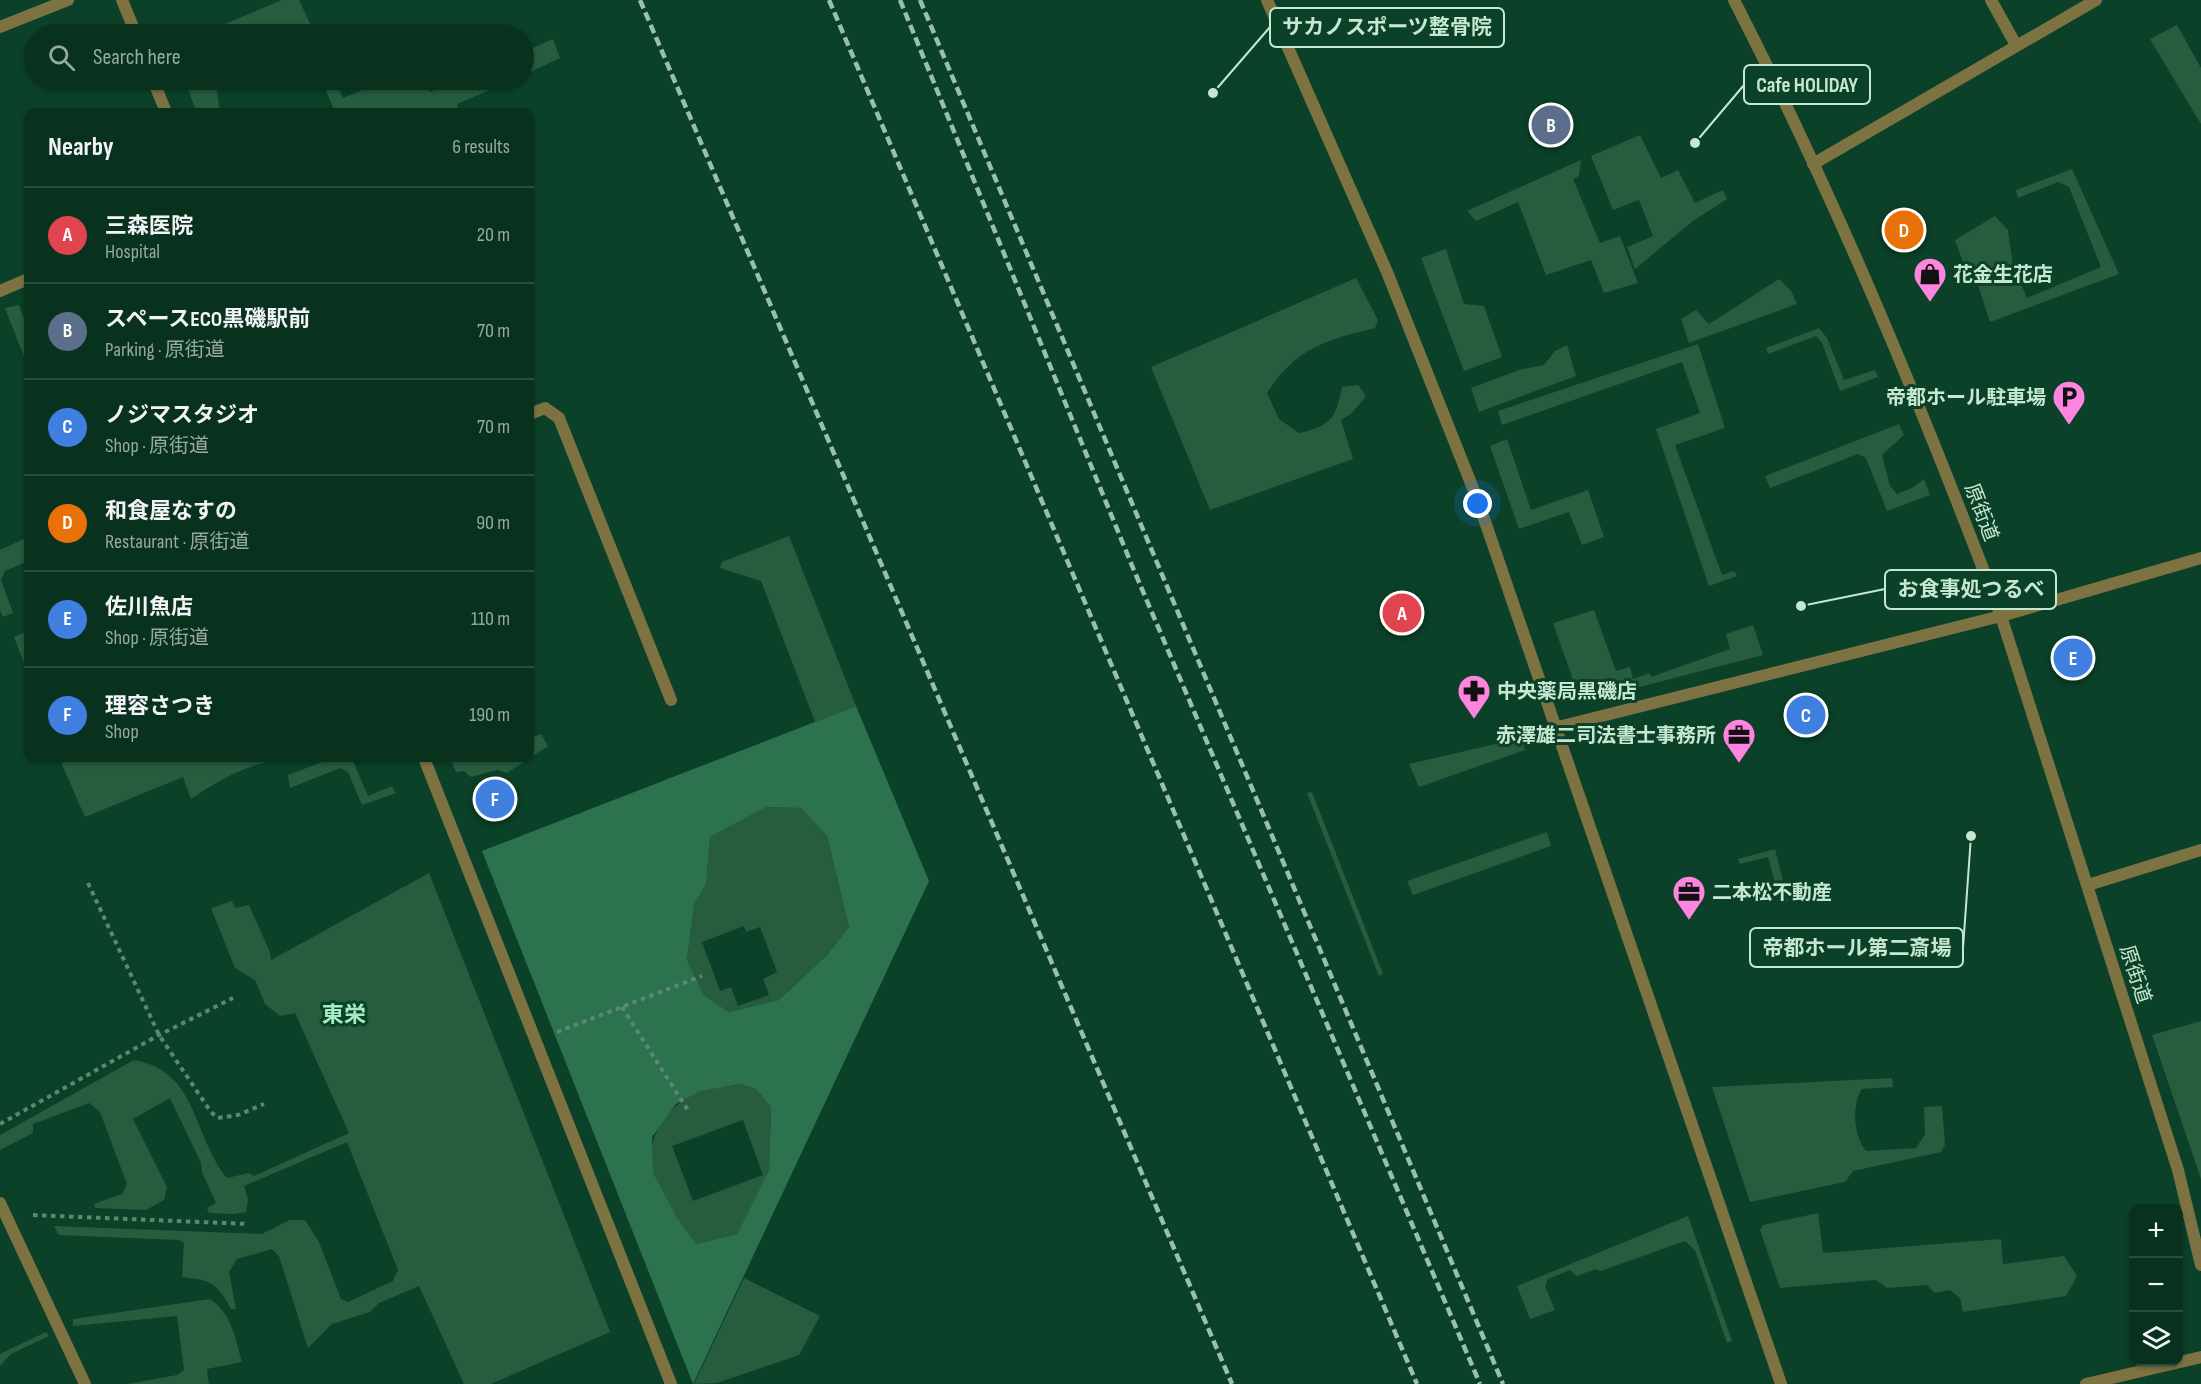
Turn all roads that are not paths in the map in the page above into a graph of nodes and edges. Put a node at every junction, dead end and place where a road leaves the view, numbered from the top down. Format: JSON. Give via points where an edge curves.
{"nodes":[{"id":1,"x":68,"y":0,"type":"edge"},
{"id":2,"x":122,"y":0,"type":"edge"},
{"id":3,"x":1267,"y":0,"type":"edge"},
{"id":4,"x":1734,"y":0,"type":"edge"},
{"id":5,"x":1990,"y":0,"type":"edge"},
{"id":6,"x":2096,"y":0,"type":"edge"},
{"id":7,"x":132,"y":24,"type":"edge"},
{"id":8,"x":0,"y":27,"type":"edge"},
{"id":9,"x":2016,"y":45,"type":"junction"},
{"id":10,"x":157,"y":90,"type":"edge"},
{"id":11,"x":164,"y":108,"type":"edge"},
{"id":12,"x":1813,"y":164,"type":"junction"},
{"id":13,"x":24,"y":281,"type":"edge"},
{"id":14,"x":0,"y":291,"type":"edge"},
{"id":15,"x":534,"y":412,"type":"edge"},
{"id":16,"x":2201,"y":558,"type":"edge"},
{"id":17,"x":2001,"y":616,"type":"junction"},
{"id":18,"x":670,"y":700,"type":"dead end"},
{"id":19,"x":1554,"y":728,"type":"junction"},
{"id":20,"x":426,"y":762,"type":"edge"},
{"id":21,"x":2201,"y":850,"type":"edge"},
{"id":22,"x":2088,"y":885,"type":"junction"},
{"id":23,"x":3,"y":1208,"type":"edge"},
{"id":24,"x":2201,"y":1265,"type":"edge"},
{"id":25,"x":2201,"y":1357,"type":"edge"},
{"id":26,"x":85,"y":1384,"type":"edge"},
{"id":27,"x":671,"y":1384,"type":"edge"},
{"id":28,"x":1781,"y":1384,"type":"edge"},
{"id":29,"x":2086,"y":1384,"type":"edge"}],
"edges":[{"from":1,"to":8,"type":"street"},
{"from":2,"to":7,"type":"street"},
{"from":3,"to":19,"type":"street","via":[[1387,272],[1478,501]]},
{"from":4,"to":12,"type":"street","name":"原街道"},
{"from":5,"to":9,"type":"street"},
{"from":6,"to":9,"type":"street"},
{"from":9,"to":12,"type":"street"},
{"from":10,"to":11,"type":"street"},
{"from":12,"to":17,"type":"street","name":"原街道","via":[[1918,406]]},
{"from":13,"to":14,"type":"street"},
{"from":15,"to":18,"type":"street","via":[[545,408],[559,418]]},
{"from":16,"to":17,"type":"street"},
{"from":17,"to":19,"type":"street"},
{"from":17,"to":22,"type":"street","name":"原街道"},
{"from":19,"to":28,"type":"street"},
{"from":20,"to":27,"type":"street"},
{"from":21,"to":22,"type":"street"},
{"from":22,"to":24,"type":"street","name":"原街道","via":[[2178,1170]]},
{"from":23,"to":26,"type":"street"},
{"from":25,"to":29,"type":"street"}]}
